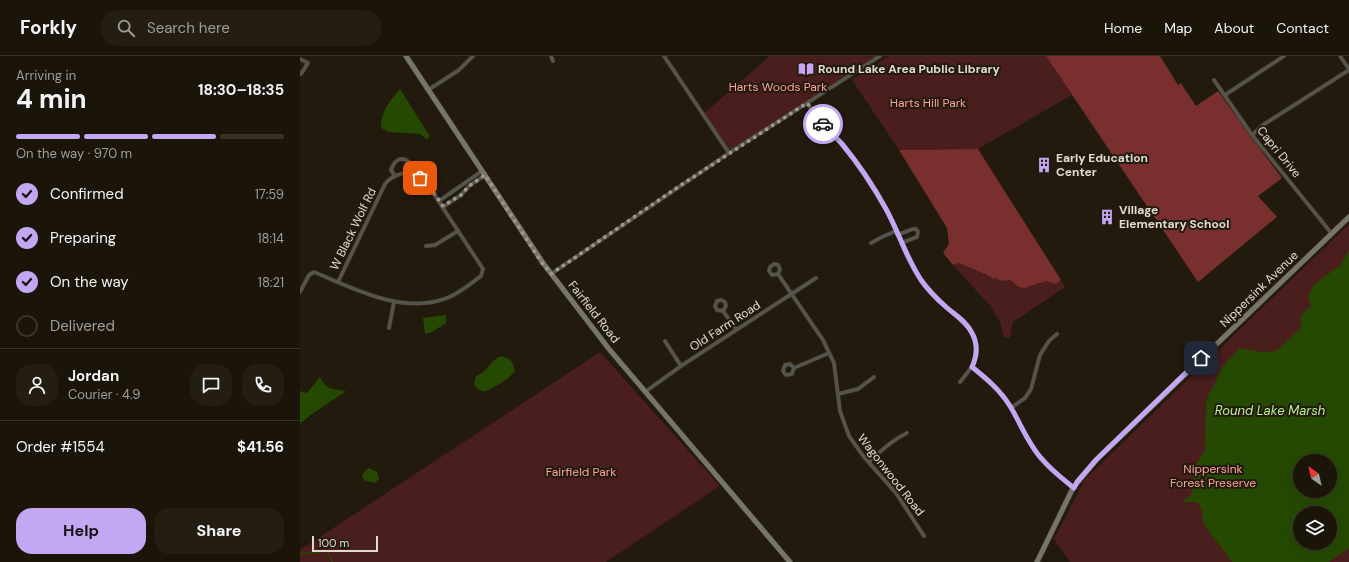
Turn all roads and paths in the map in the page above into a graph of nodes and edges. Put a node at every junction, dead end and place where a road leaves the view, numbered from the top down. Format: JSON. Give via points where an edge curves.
{"nodes":[{"id":1,"x":406,"y":56,"type":"edge"},
{"id":2,"x":473,"y":56,"type":"edge"},
{"id":3,"x":551,"y":56,"type":"edge"},
{"id":4,"x":664,"y":56,"type":"edge"},
{"id":5,"x":880,"y":56,"type":"edge"},
{"id":6,"x":1284,"y":56,"type":"edge"},
{"id":7,"x":1340,"y":56,"type":"edge"},
{"id":8,"x":300,"y":58,"type":"edge"},
{"id":9,"x":553,"y":61,"type":"dead end"},
{"id":10,"x":1349,"y":70,"type":"edge"},
{"id":11,"x":300,"y":73,"type":"edge"},
{"id":12,"x":1214,"y":80,"type":"dead end"},
{"id":13,"x":428,"y":90,"type":"junction"},
{"id":14,"x":1225,"y":95,"type":"junction"},
{"id":15,"x":807,"y":103,"type":"junction"},
{"id":16,"x":1252,"y":135,"type":"junction"},
{"id":17,"x":729,"y":153,"type":"junction"},
{"id":18,"x":483,"y":173,"type":"junction"},
{"id":19,"x":414,"y":174,"type":"junction"},
{"id":20,"x":394,"y":176,"type":"junction"},
{"id":21,"x":438,"y":199,"type":"junction"},
{"id":22,"x":443,"y":206,"type":"junction"},
{"id":23,"x":1349,"y":217,"type":"edge"},
{"id":24,"x":458,"y":231,"type":"junction"},
{"id":25,"x":897,"y":233,"type":"junction"},
{"id":26,"x":1332,"y":234,"type":"junction"},
{"id":27,"x":871,"y":243,"type":"dead end"},
{"id":28,"x":901,"y":243,"type":"junction"},
{"id":29,"x":426,"y":246,"type":"dead end"},
{"id":30,"x":551,"y":274,"type":"junction"},
{"id":31,"x":778,"y":274,"type":"dead end"},
{"id":32,"x":816,"y":278,"type":"dead end"},
{"id":33,"x":338,"y":282,"type":"junction"},
{"id":34,"x":300,"y":292,"type":"edge"},
{"id":35,"x":792,"y":293,"type":"junction"},
{"id":36,"x":394,"y":302,"type":"junction"},
{"id":37,"x":723,"y":311,"type":"dead end"},
{"id":38,"x":389,"y":328,"type":"dead end"},
{"id":39,"x":736,"y":330,"type":"junction"},
{"id":40,"x":1057,"y":334,"type":"dead end"},
{"id":41,"x":665,"y":342,"type":"dead end"},
{"id":42,"x":829,"y":353,"type":"junction"},
{"id":43,"x":681,"y":366,"type":"junction"},
{"id":44,"x":972,"y":367,"type":"junction"},
{"id":45,"x":794,"y":368,"type":"dead end"},
{"id":46,"x":874,"y":377,"type":"dead end"},
{"id":47,"x":960,"y":382,"type":"dead end"},
{"id":48,"x":645,"y":392,"type":"junction"},
{"id":49,"x":838,"y":394,"type":"junction"},
{"id":50,"x":1011,"y":408,"type":"junction"},
{"id":51,"x":907,"y":433,"type":"dead end"},
{"id":52,"x":869,"y":462,"type":"junction"},
{"id":53,"x":1074,"y":488,"type":"junction"},
{"id":54,"x":924,"y":536,"type":"dead end"},
{"id":55,"x":790,"y":562,"type":"edge"},
{"id":56,"x":1037,"y":562,"type":"edge"}],
"edges":[{"from":1,"to":13,"type":"street","name":"Fairfield Road"},
{"from":2,"to":13,"type":"street","via":[[459,70]]},
{"from":3,"to":9,"type":"street"},
{"from":4,"to":17,"type":"street"},
{"from":5,"to":15,"type":"street"},
{"from":6,"to":14,"type":"street"},
{"from":7,"to":10,"type":"street"},
{"from":8,"to":11,"type":"street","via":[[308,63]]},
{"from":10,"to":16,"type":"street","via":[[1263,125]]},
{"from":12,"to":14,"type":"street","name":"Capri Drive"},
{"from":13,"to":18,"type":"street","name":"Fairfield Road"},
{"from":14,"to":16,"type":"street","name":"Capri Drive"},
{"from":15,"to":17,"type":"street"},
{"from":15,"to":25,"type":"street","via":[[842,143],[886,209]]},
{"from":16,"to":26,"type":"street","name":"Capri Drive"},
{"from":17,"to":30,"type":"street"},
{"from":18,"to":21,"type":"street"},
{"from":18,"to":22,"type":"street","via":[[461,195]]},
{"from":18,"to":30,"type":"street","name":"Fairfield Road"},
{"from":19,"to":20,"type":"street"},
{"from":19,"to":20,"type":"street","via":[[411,163],[399,159],[394,162]]},
{"from":19,"to":21,"type":"street","via":[[426,182]]},
{"from":20,"to":33,"type":"street","name":"W Black Wolf Rd","via":[[385,184]]},
{"from":21,"to":22,"type":"street"},
{"from":22,"to":24,"type":"street"},
{"from":23,"to":26,"type":"street","name":"Nippersink Avenue"},
{"from":24,"to":29,"type":"street","via":[[435,245]]},
{"from":24,"to":36,"type":"street","via":[[483,268],[481,276],[456,295],[446,299],[421,304]]},
{"from":25,"to":27,"type":"street"},
{"from":25,"to":28,"type":"street"},
{"from":25,"to":28,"type":"street","via":[[913,229],[918,232],[917,237]]},
{"from":26,"to":53,"type":"street","name":"Nippersink Avenue","via":[[1096,460]]},
{"from":28,"to":44,"type":"street","via":[[922,282],[972,332],[976,352]]},
{"from":30,"to":48,"type":"street","name":"Fairfield Road"},
{"from":31,"to":35,"type":"street","name":"Wagonwood Road"},
{"from":32,"to":35,"type":"street","name":"Old Farm Road"},
{"from":33,"to":34,"type":"street","via":[[314,272],[309,275]]},
{"from":33,"to":36,"type":"street"},
{"from":35,"to":39,"type":"street","name":"Old Farm Road"},
{"from":35,"to":42,"type":"street","name":"Wagonwood Road"},
{"from":36,"to":38,"type":"street"},
{"from":37,"to":39,"type":"street"},
{"from":39,"to":43,"type":"street","name":"Old Farm Road"},
{"from":40,"to":50,"type":"street","via":[[1040,355],[1031,389],[1025,398]]},
{"from":41,"to":43,"type":"street"},
{"from":42,"to":45,"type":"street"},
{"from":42,"to":49,"type":"street","name":"Wagonwood Road","via":[[834,363]]},
{"from":43,"to":48,"type":"street","name":"Old Farm Road"},
{"from":44,"to":47,"type":"street"},
{"from":44,"to":50,"type":"street","via":[[999,390]]},
{"from":46,"to":49,"type":"street","via":[[858,389]]},
{"from":48,"to":55,"type":"street","name":"Fairfield Road"},
{"from":49,"to":52,"type":"street","name":"Wagonwood Road","via":[[845,429]]},
{"from":50,"to":53,"type":"street","via":[[1042,460]]},
{"from":51,"to":52,"type":"street","via":[[890,443]]},
{"from":52,"to":54,"type":"street","name":"Wagonwood Road","via":[[902,502]]},
{"from":53,"to":56,"type":"street","name":"Nippersink Avenue"}]}
